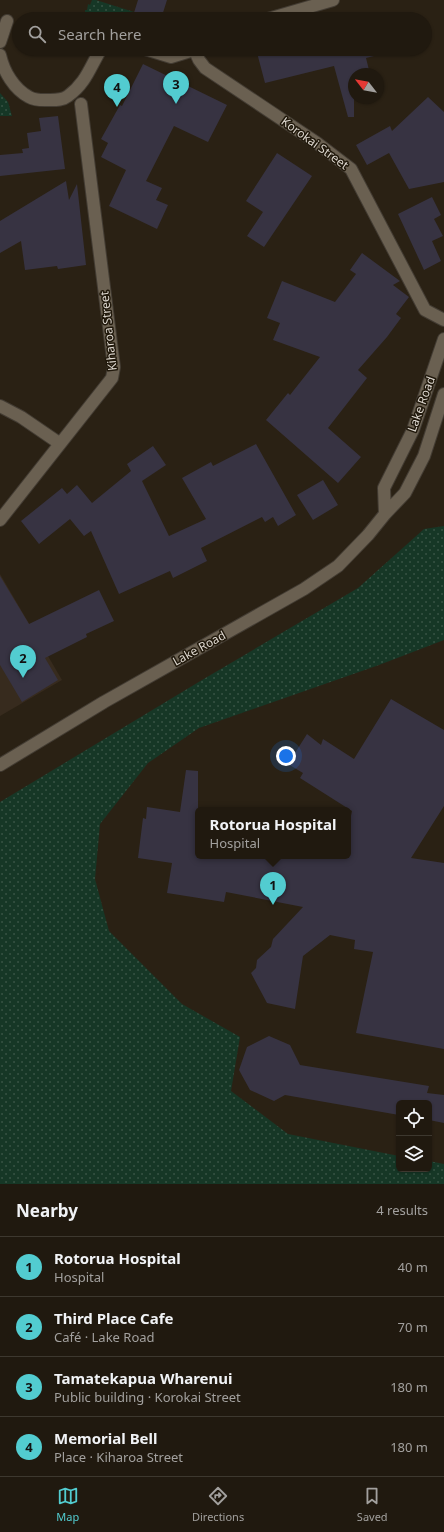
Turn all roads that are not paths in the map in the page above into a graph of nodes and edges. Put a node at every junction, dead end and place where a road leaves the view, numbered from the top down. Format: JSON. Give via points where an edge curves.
{"nodes":[{"id":1,"x":333,"y":0,"type":"edge"},
{"id":2,"x":292,"y":12,"type":"edge"},
{"id":3,"x":0,"y":26,"type":"edge"},
{"id":4,"x":0,"y":42,"type":"edge"},
{"id":5,"x":0,"y":56,"type":"edge"},
{"id":6,"x":97,"y":56,"type":"edge"},
{"id":7,"x":198,"y":56,"type":"edge"},
{"id":8,"x":81,"y":104,"type":"dead end"},
{"id":9,"x":444,"y":320,"type":"edge"},
{"id":10,"x":444,"y":339,"type":"edge"},
{"id":11,"x":444,"y":394,"type":"edge"},
{"id":12,"x":0,"y":406,"type":"edge"},
{"id":13,"x":60,"y":443,"type":"junction"},
{"id":14,"x":385,"y":514,"type":"junction"},
{"id":15,"x":0,"y":520,"type":"edge"},
{"id":16,"x":0,"y":766,"type":"edge"}],
"edges":[{"from":1,"to":2,"type":"street"},
{"from":3,"to":4,"type":"street","via":[[7,21]]},
{"from":5,"to":6,"type":"street","via":[[4,70],[29,97],[36,100],[60,100],[69,96],[82,84]]},
{"from":7,"to":9,"type":"street","name":"Korokai Street","via":[[205,68],[317,143],[351,169],[425,310]]},
{"from":8,"to":13,"type":"street","name":"Kiharoa Street","via":[[114,367],[112,378]]},
{"from":10,"to":14,"type":"street","name":"Lake Road","via":[[413,430],[384,488]]},
{"from":11,"to":14,"type":"street","name":"Lake Road","via":[[424,456],[405,493]]},
{"from":12,"to":13,"type":"street"},
{"from":13,"to":15,"type":"street","name":"Kiharoa Street"},
{"from":14,"to":16,"type":"street","name":"Lake Road","via":[[338,566],[304,589],[104,702]]}]}
